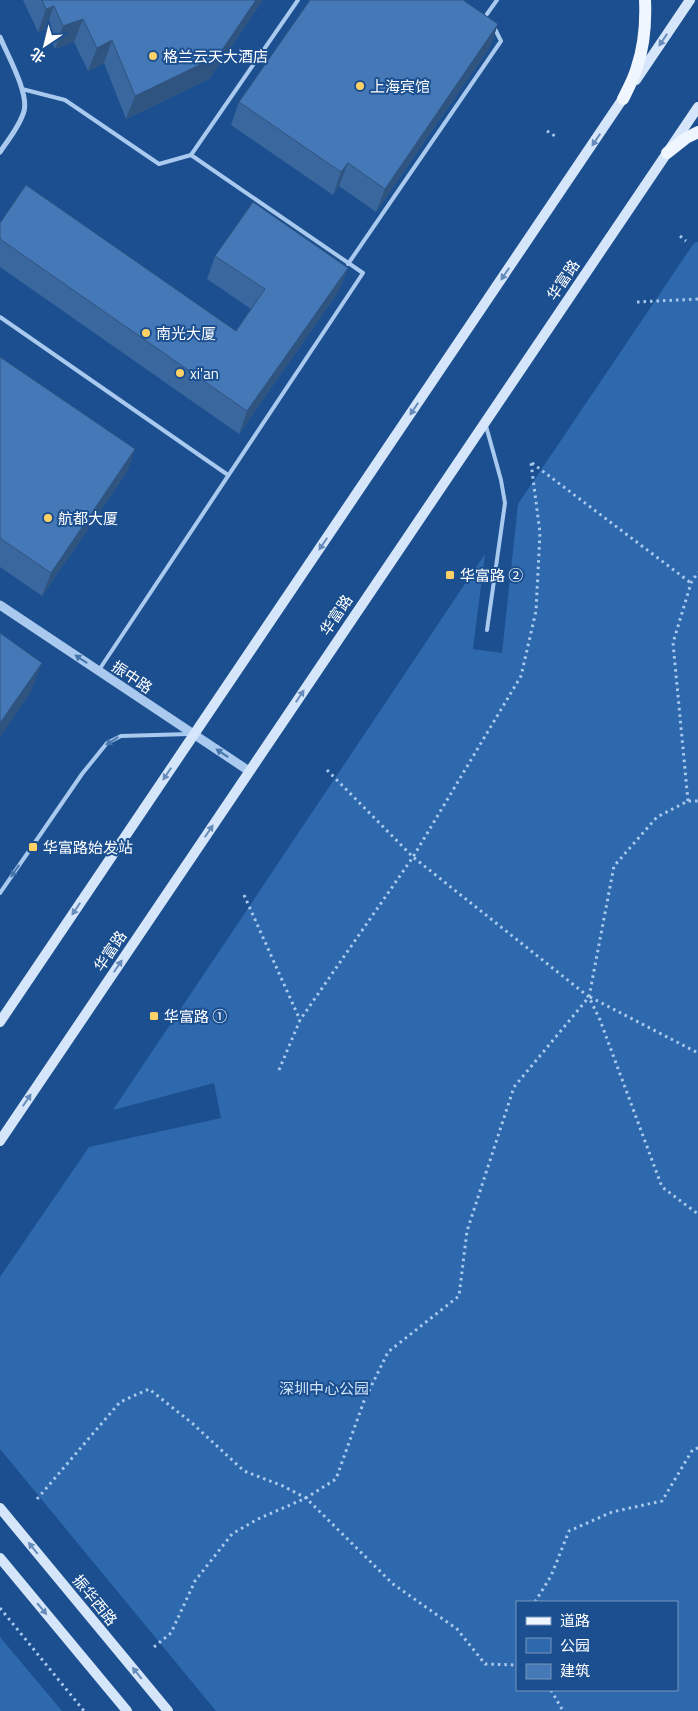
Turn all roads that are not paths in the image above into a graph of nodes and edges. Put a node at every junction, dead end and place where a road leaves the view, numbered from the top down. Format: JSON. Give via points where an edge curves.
{"nodes":[{"id":1,"x":298,"y":0,"type":"edge"},
{"id":2,"x":497,"y":0,"type":"edge"},
{"id":3,"x":645,"y":0,"type":"edge"},
{"id":4,"x":690,"y":0,"type":"edge"},
{"id":5,"x":480,"y":14,"type":"edge"},
{"id":6,"x":487,"y":14,"type":"junction"},
{"id":7,"x":0,"y":37,"type":"edge"},
{"id":8,"x":22,"y":89,"type":"junction"},
{"id":9,"x":623,"y":99,"type":"junction"},
{"id":10,"x":698,"y":107,"type":"edge"},
{"id":11,"x":695,"y":136,"type":"edge"},
{"id":12,"x":0,"y":152,"type":"edge"},
{"id":13,"x":667,"y":153,"type":"junction"},
{"id":14,"x":191,"y":156,"type":"junction"},
{"id":15,"x":348,"y":264,"type":"junction"},
{"id":16,"x":0,"y":317,"type":"edge"},
{"id":17,"x":485,"y":423,"type":"junction"},
{"id":18,"x":228,"y":475,"type":"junction"},
{"id":19,"x":0,"y":604,"type":"edge"},
{"id":20,"x":487,"y":630,"type":"dead end"},
{"id":21,"x":99,"y":671,"type":"junction"},
{"id":22,"x":194,"y":734,"type":"junction"},
{"id":23,"x":250,"y":771,"type":"junction"},
{"id":24,"x":0,"y":893,"type":"edge"},
{"id":25,"x":0,"y":1022,"type":"edge"},
{"id":26,"x":0,"y":1141,"type":"edge"},
{"id":27,"x":0,"y":1508,"type":"edge"},
{"id":28,"x":0,"y":1558,"type":"edge"},
{"id":29,"x":127,"y":1711,"type":"edge"},
{"id":30,"x":168,"y":1711,"type":"edge"}],
"edges":[{"from":1,"to":14,"type":"lane"},
{"from":2,"to":6,"type":"lane"},
{"from":3,"to":9,"type":"main road","via":[[637,67]]},
{"from":4,"to":9,"type":"main road","one_way":true},
{"from":5,"to":6,"type":"lane"},
{"from":6,"to":15,"type":"lane","via":[[500,41]]},
{"from":7,"to":8,"type":"street"},
{"from":8,"to":12,"type":"street","via":[[24,110]]},
{"from":8,"to":14,"type":"lane","via":[[65,100],[159,164]]},
{"from":9,"to":22,"type":"main road","one_way":true},
{"from":10,"to":13,"type":"main road","name":"华富路"},
{"from":11,"to":13,"type":"main road"},
{"from":13,"to":17,"type":"main road","name":"华富路"},
{"from":14,"to":15,"type":"lane"},
{"from":15,"to":18,"type":"lane","via":[[363,273]]},
{"from":16,"to":18,"type":"lane"},
{"from":17,"to":20,"type":"lane","via":[[505,503]]},
{"from":23,"to":17,"type":"main road","name":"华富路","one_way":true},
{"from":18,"to":21,"type":"lane"},
{"from":21,"to":19,"type":"street","name":"振中路","one_way":true},
{"from":21,"to":22,"type":"street","name":"振中路"},
{"from":23,"to":22,"type":"street","name":"振中路","one_way":true},
{"from":22,"to":24,"type":"lane","one_way":true,"via":[[121,736],[107,743]]},
{"from":22,"to":25,"type":"main road","one_way":true},
{"from":26,"to":23,"type":"main road","name":"华富路","one_way":true},
{"from":30,"to":27,"type":"main road","name":"振华西路","one_way":true},
{"from":28,"to":29,"type":"main road","one_way":true}]}
